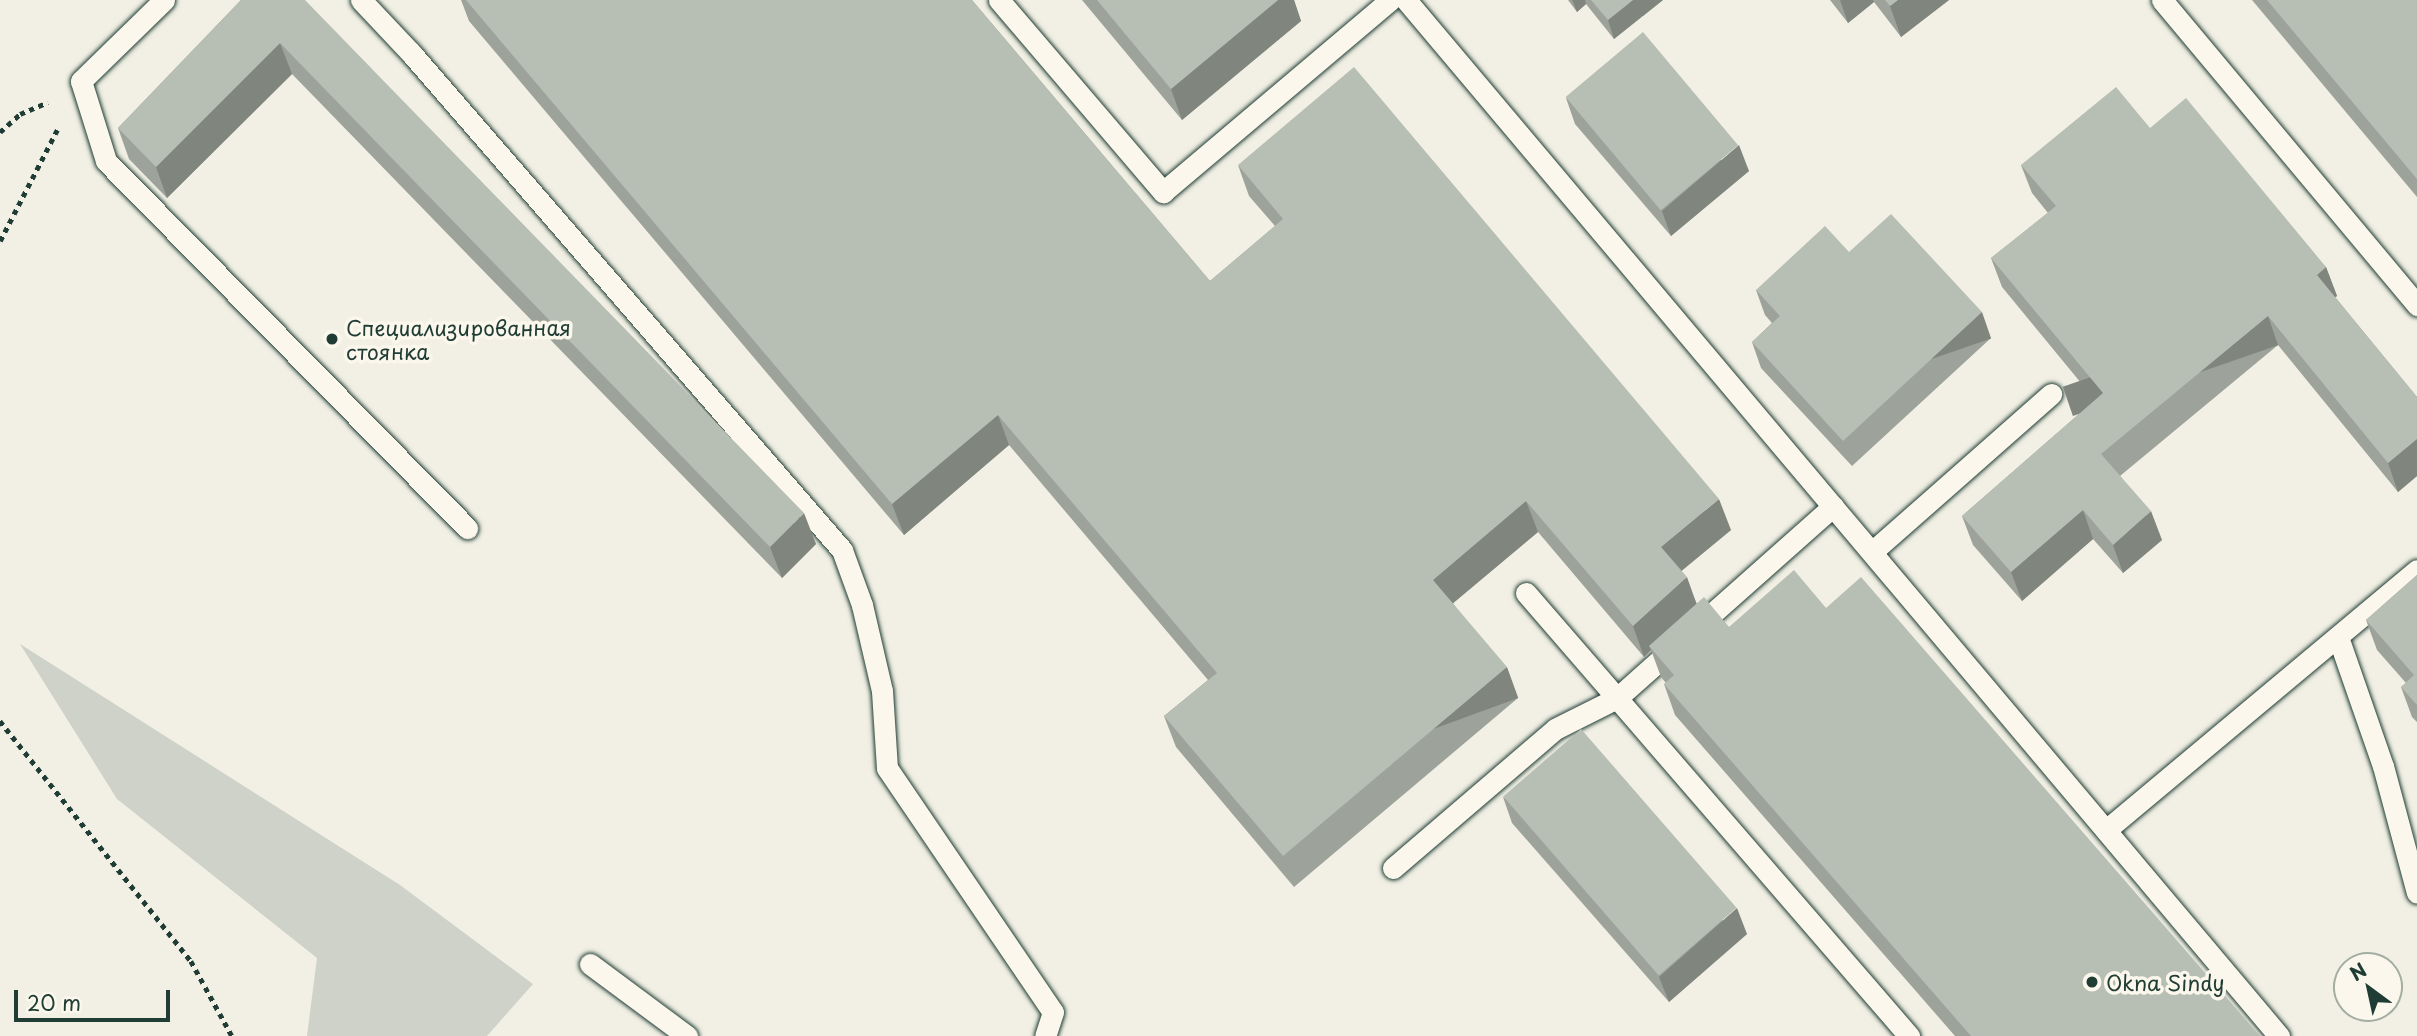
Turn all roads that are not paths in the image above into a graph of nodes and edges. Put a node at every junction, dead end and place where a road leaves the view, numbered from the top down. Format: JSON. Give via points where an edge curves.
{"nodes":[{"id":1,"x":164,"y":0,"type":"edge"},
{"id":2,"x":360,"y":0,"type":"edge"},
{"id":3,"x":999,"y":0,"type":"edge"},
{"id":4,"x":1390,"y":0,"type":"edge"},
{"id":5,"x":1406,"y":0,"type":"edge"},
{"id":6,"x":2162,"y":0,"type":"edge"},
{"id":7,"x":2417,"y":305,"type":"edge"},
{"id":8,"x":2052,"y":394,"type":"dead end"},
{"id":9,"x":1833,"y":506,"type":"junction"},
{"id":10,"x":467,"y":528,"type":"dead end"},
{"id":11,"x":1872,"y":552,"type":"junction"},
{"id":12,"x":2417,"y":570,"type":"edge"},
{"id":13,"x":1526,"y":593,"type":"dead end"},
{"id":14,"x":2337,"y":636,"type":"junction"},
{"id":15,"x":1617,"y":698,"type":"junction"},
{"id":16,"x":2106,"y":830,"type":"junction"},
{"id":17,"x":1393,"y":868,"type":"dead end"},
{"id":18,"x":2417,"y":893,"type":"edge"},
{"id":19,"x":590,"y":964,"type":"dead end"},
{"id":20,"x":687,"y":1036,"type":"edge"},
{"id":21,"x":1045,"y":1036,"type":"edge"},
{"id":22,"x":1909,"y":1036,"type":"edge"},
{"id":23,"x":2279,"y":1036,"type":"edge"}],
"edges":[{"from":1,"to":10,"type":"lane","via":[[81,81],[106,161]]},
{"from":2,"to":21,"type":"lane","via":[[842,550],[862,605],[882,691],[887,768],[1053,1012]]},
{"from":3,"to":4,"type":"lane","via":[[1163,192]]},
{"from":5,"to":9,"type":"lane"},
{"from":6,"to":7,"type":"lane"},
{"from":8,"to":11,"type":"lane"},
{"from":9,"to":11,"type":"lane"},
{"from":9,"to":15,"type":"lane"},
{"from":11,"to":16,"type":"lane"},
{"from":12,"to":14,"type":"lane"},
{"from":13,"to":15,"type":"lane"},
{"from":14,"to":16,"type":"lane"},
{"from":14,"to":18,"type":"lane","via":[[2383,765]]},
{"from":15,"to":17,"type":"lane","via":[[1555,729]]},
{"from":15,"to":22,"type":"lane"},
{"from":16,"to":23,"type":"lane"},
{"from":19,"to":20,"type":"lane"}]}
